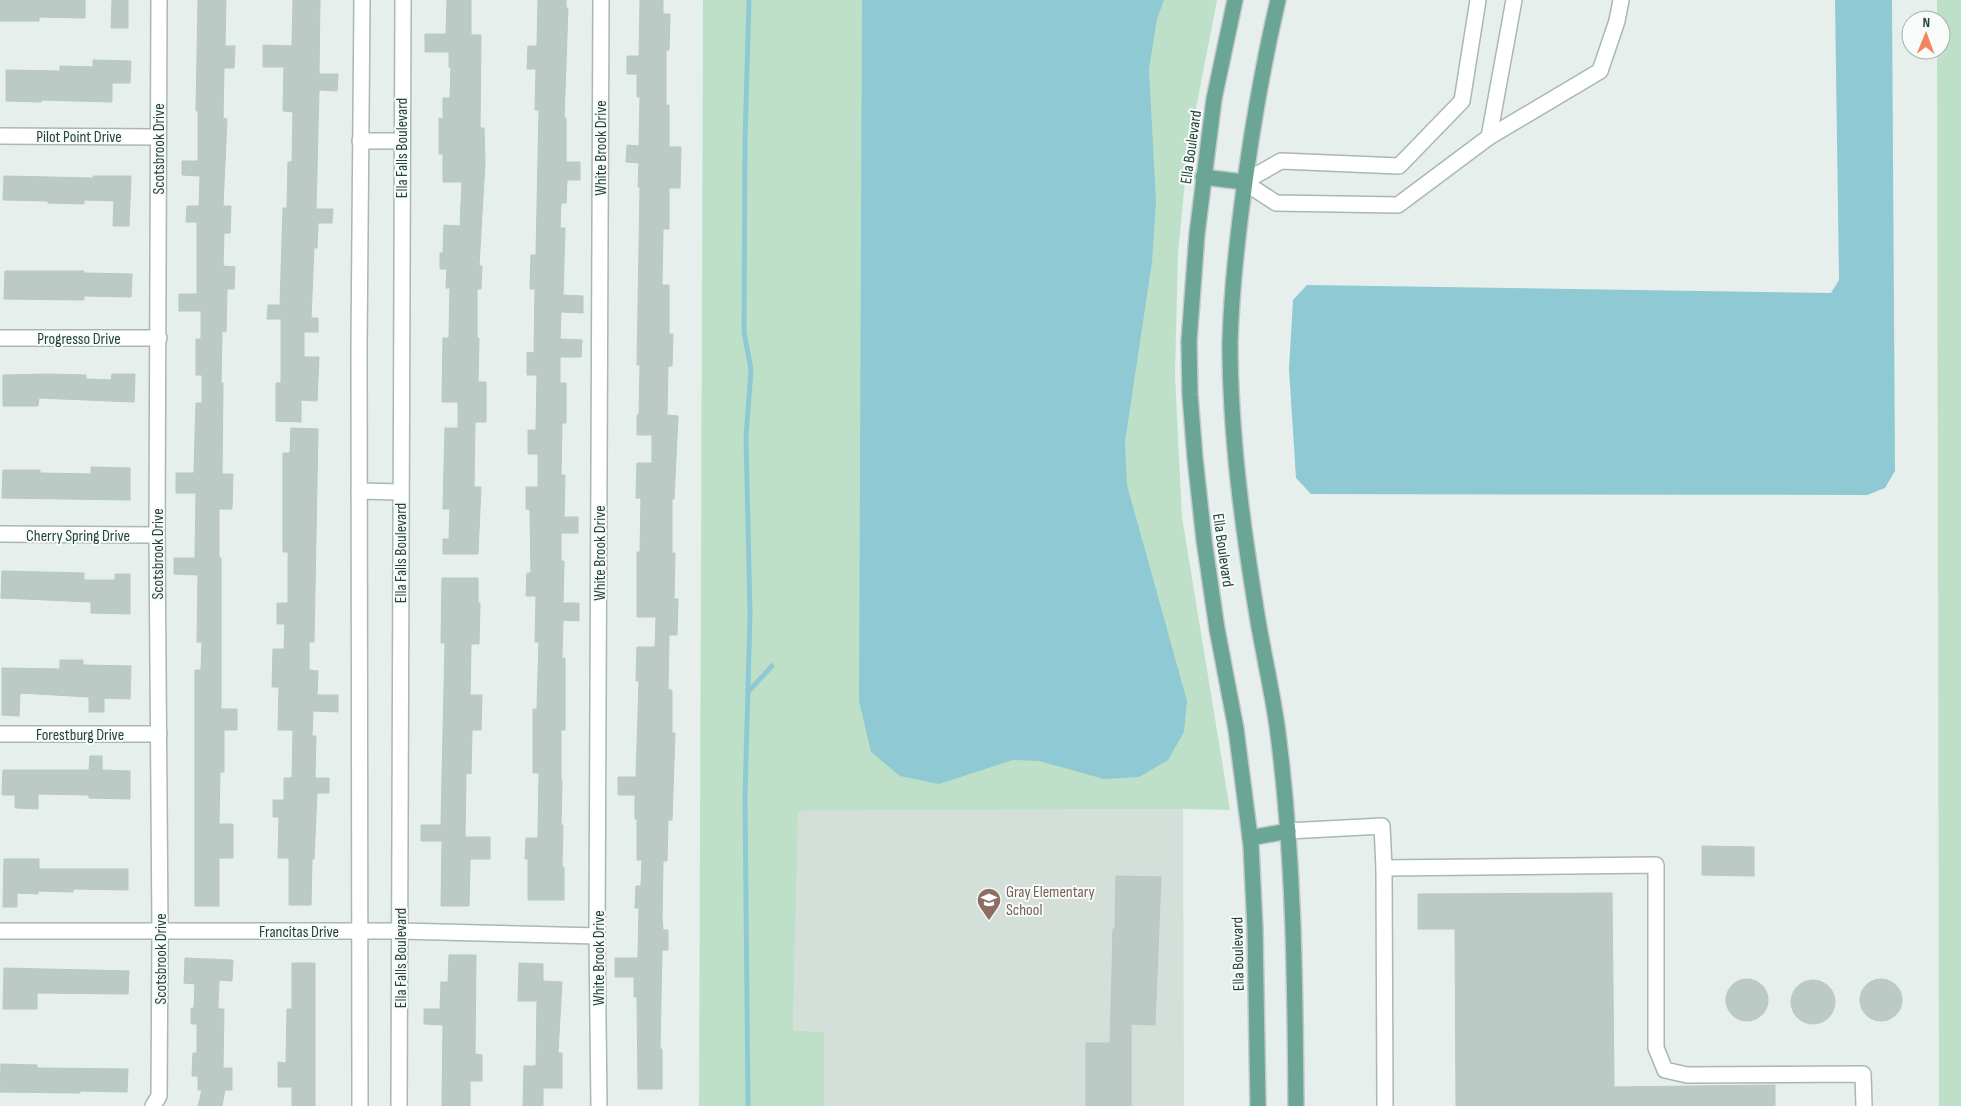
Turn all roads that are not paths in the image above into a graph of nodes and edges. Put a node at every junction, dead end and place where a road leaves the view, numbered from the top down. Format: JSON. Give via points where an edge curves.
{"nodes":[{"id":1,"x":159,"y":0,"type":"edge"},
{"id":2,"x":362,"y":0,"type":"edge"},
{"id":3,"x":403,"y":0,"type":"edge"},
{"id":4,"x":601,"y":0,"type":"edge"},
{"id":5,"x":1236,"y":0,"type":"edge"},
{"id":6,"x":1278,"y":0,"type":"edge"},
{"id":7,"x":1478,"y":0,"type":"edge"},
{"id":8,"x":1514,"y":0,"type":"edge"},
{"id":9,"x":1621,"y":0,"type":"edge"},
{"id":10,"x":0,"y":136,"type":"edge"},
{"id":11,"x":158,"y":137,"type":"junction"},
{"id":12,"x":1489,"y":137,"type":"junction"},
{"id":13,"x":360,"y":140,"type":"junction"},
{"id":14,"x":401,"y":141,"type":"junction"},
{"id":15,"x":1203,"y":177,"type":"junction"},
{"id":16,"x":1244,"y":182,"type":"junction"},
{"id":17,"x":0,"y":338,"type":"edge"},
{"id":18,"x":159,"y":338,"type":"junction"},
{"id":19,"x":359,"y":491,"type":"junction"},
{"id":20,"x":400,"y":492,"type":"junction"},
{"id":21,"x":0,"y":534,"type":"edge"},
{"id":22,"x":157,"y":535,"type":"junction"},
{"id":23,"x":0,"y":734,"type":"edge"},
{"id":24,"x":159,"y":734,"type":"junction"},
{"id":25,"x":1288,"y":831,"type":"junction"},
{"id":26,"x":1250,"y":838,"type":"junction"},
{"id":27,"x":1384,"y":868,"type":"junction"},
{"id":28,"x":0,"y":931,"type":"edge"},
{"id":29,"x":360,"y":931,"type":"junction"},
{"id":30,"x":400,"y":931,"type":"junction"},
{"id":31,"x":160,"y":932,"type":"junction"},
{"id":32,"x":597,"y":936,"type":"junction"},
{"id":33,"x":153,"y":1106,"type":"edge"},
{"id":34,"x":360,"y":1106,"type":"edge"},
{"id":35,"x":399,"y":1106,"type":"edge"},
{"id":36,"x":599,"y":1106,"type":"edge"},
{"id":37,"x":1258,"y":1106,"type":"edge"},
{"id":38,"x":1296,"y":1106,"type":"edge"},
{"id":39,"x":1385,"y":1106,"type":"edge"},
{"id":40,"x":1864,"y":1106,"type":"edge"}],
"edges":[{"from":1,"to":11,"type":"street","name":"Scotsbrook Drive"},
{"from":2,"to":13,"type":"street"},
{"from":3,"to":14,"type":"street","name":"Ella Falls Boulevard"},
{"from":4,"to":32,"type":"street","name":"White Brook Drive"},
{"from":5,"to":15,"type":"main road","name":"Ella Boulevard","via":[[1214,99]]},
{"from":6,"to":16,"type":"main road","name":"Ella Boulevard","via":[[1255,105]]},
{"from":7,"to":16,"type":"street","via":[[1462,101],[1399,166],[1281,161]]},
{"from":8,"to":12,"type":"street"},
{"from":9,"to":12,"type":"street","via":[[1600,71]]},
{"from":10,"to":11,"type":"street","name":"Pilot Point Drive"},
{"from":11,"to":18,"type":"street","name":"Scotsbrook Drive"},
{"from":12,"to":16,"type":"street","via":[[1398,205],[1276,203]]},
{"from":13,"to":14,"type":"street"},
{"from":13,"to":19,"type":"street"},
{"from":14,"to":20,"type":"street","name":"Ella Falls Boulevard"},
{"from":15,"to":16,"type":"main road"},
{"from":15,"to":26,"type":"main road","name":"Ella Boulevard","via":[[1192,289],[1190,395],[1204,540],[1236,729]]},
{"from":16,"to":25,"type":"main road","name":"Ella Boulevard","via":[[1232,302],[1231,393],[1245,535],[1276,722]]},
{"from":17,"to":18,"type":"street","name":"Progresso Drive"},
{"from":18,"to":22,"type":"street","name":"Scotsbrook Drive"},
{"from":19,"to":20,"type":"street"},
{"from":19,"to":29,"type":"street"},
{"from":20,"to":30,"type":"street","name":"Ella Falls Boulevard"},
{"from":21,"to":22,"type":"street","name":"Cherry Spring Drive"},
{"from":22,"to":24,"type":"street","name":"Scotsbrook Drive"},
{"from":23,"to":24,"type":"street","name":"Forestburg Drive"},
{"from":24,"to":31,"type":"street","name":"Scotsbrook Drive"},
{"from":25,"to":26,"type":"main road"},
{"from":25,"to":27,"type":"street","via":[[1382,826]]},
{"from":25,"to":38,"type":"main road","name":"Ella Boulevard","via":[[1295,969]]},
{"from":26,"to":37,"type":"main road","name":"Ella Boulevard"},
{"from":27,"to":39,"type":"street"},
{"from":27,"to":40,"type":"street","via":[[1656,865],[1656,1048],[1665,1070],[1687,1075],[1863,1074]]},
{"from":28,"to":31,"type":"street","name":"Francitas Drive"},
{"from":29,"to":30,"type":"street","name":"Francitas Drive"},
{"from":29,"to":31,"type":"street","name":"Francitas Drive"},
{"from":29,"to":34,"type":"street"},
{"from":30,"to":32,"type":"street","name":"Francitas Drive"},
{"from":30,"to":35,"type":"street","name":"Ella Falls Boulevard"},
{"from":31,"to":33,"type":"street","name":"Scotsbrook Drive","via":[[158,1096]]},
{"from":32,"to":36,"type":"street","name":"White Brook Drive"}]}
